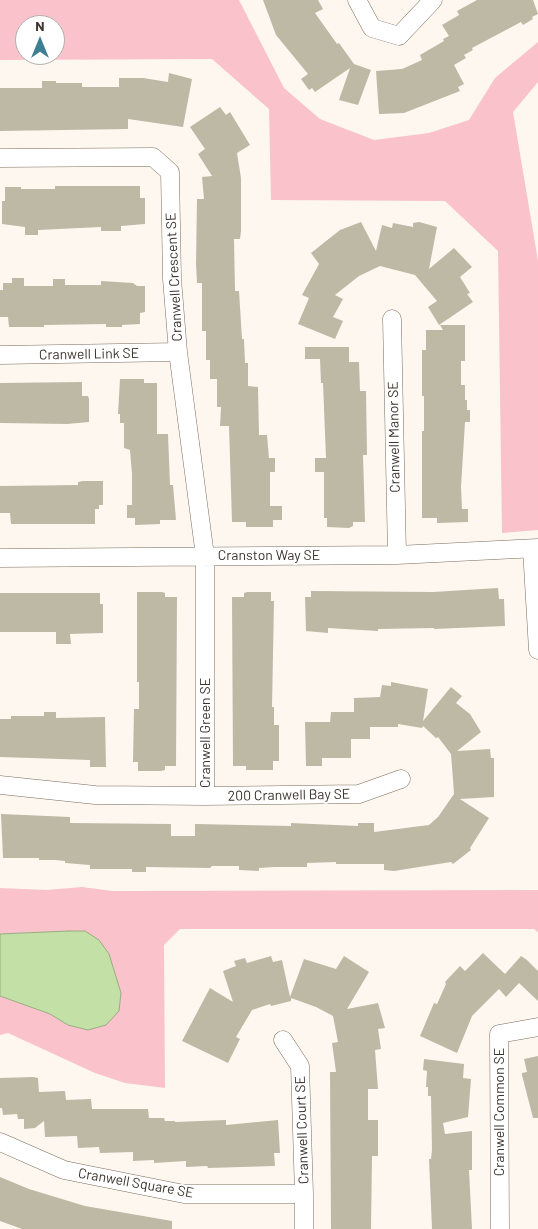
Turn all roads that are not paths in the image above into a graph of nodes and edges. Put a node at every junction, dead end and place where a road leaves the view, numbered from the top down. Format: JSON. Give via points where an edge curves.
{"nodes":[{"id":1,"x":357,"y":0,"type":"edge"},
{"id":2,"x":433,"y":0,"type":"edge"},
{"id":3,"x":0,"y":158,"type":"edge"},
{"id":4,"x":392,"y":320,"type":"dead end"},
{"id":5,"x":178,"y":352,"type":"junction"},
{"id":6,"x":0,"y":355,"type":"edge"},
{"id":7,"x":535,"y":549,"type":"edge"},
{"id":8,"x":397,"y":555,"type":"junction"},
{"id":9,"x":205,"y":556,"type":"junction"},
{"id":10,"x":0,"y":558,"type":"edge"},
{"id":11,"x":538,"y":650,"type":"edge"},
{"id":12,"x":401,"y":779,"type":"dead end"},
{"id":13,"x":0,"y":785,"type":"edge"},
{"id":14,"x":205,"y":796,"type":"junction"},
{"id":15,"x":538,"y":1027,"type":"edge"},
{"id":16,"x":283,"y":1040,"type":"dead end"},
{"id":17,"x":0,"y":1142,"type":"edge"},
{"id":18,"x":304,"y":1194,"type":"junction"},
{"id":19,"x":304,"y":1229,"type":"edge"},
{"id":20,"x":500,"y":1229,"type":"edge"}],
"edges":[{"from":1,"to":2,"type":"street","via":[[372,28],[399,36]]},
{"from":3,"to":5,"type":"street","name":"Cranwell Crescent SE","via":[[154,157],[170,172],[172,279]]},
{"from":4,"to":8,"type":"street","name":"Cranwell Manor SE"},
{"from":5,"to":6,"type":"street","name":"Cranwell Link SE"},
{"from":5,"to":9,"type":"street","name":"Cranwell Crescent SE"},
{"from":7,"to":8,"type":"street","name":"Cranston Way SE"},
{"from":7,"to":11,"type":"street"},
{"from":8,"to":9,"type":"street","name":"Cranston Way SE"},
{"from":9,"to":10,"type":"street","name":"Cranston Way SE"},
{"from":9,"to":14,"type":"street","name":"Cranwell Green SE"},
{"from":12,"to":14,"type":"street","name":"200 Cranwell Bay SE","via":[[359,794]]},
{"from":13,"to":14,"type":"street","name":"Cranwell Green SE","via":[[95,795]]},
{"from":15,"to":20,"type":"street","name":"Cranwell Common SE","via":[[499,1034]]},
{"from":16,"to":18,"type":"street","name":"Cranwell Court SE","via":[[300,1066]]},
{"from":17,"to":18,"type":"street","name":"Cranwell Square SE","via":[[64,1170],[184,1194]]},
{"from":18,"to":19,"type":"street"}]}
